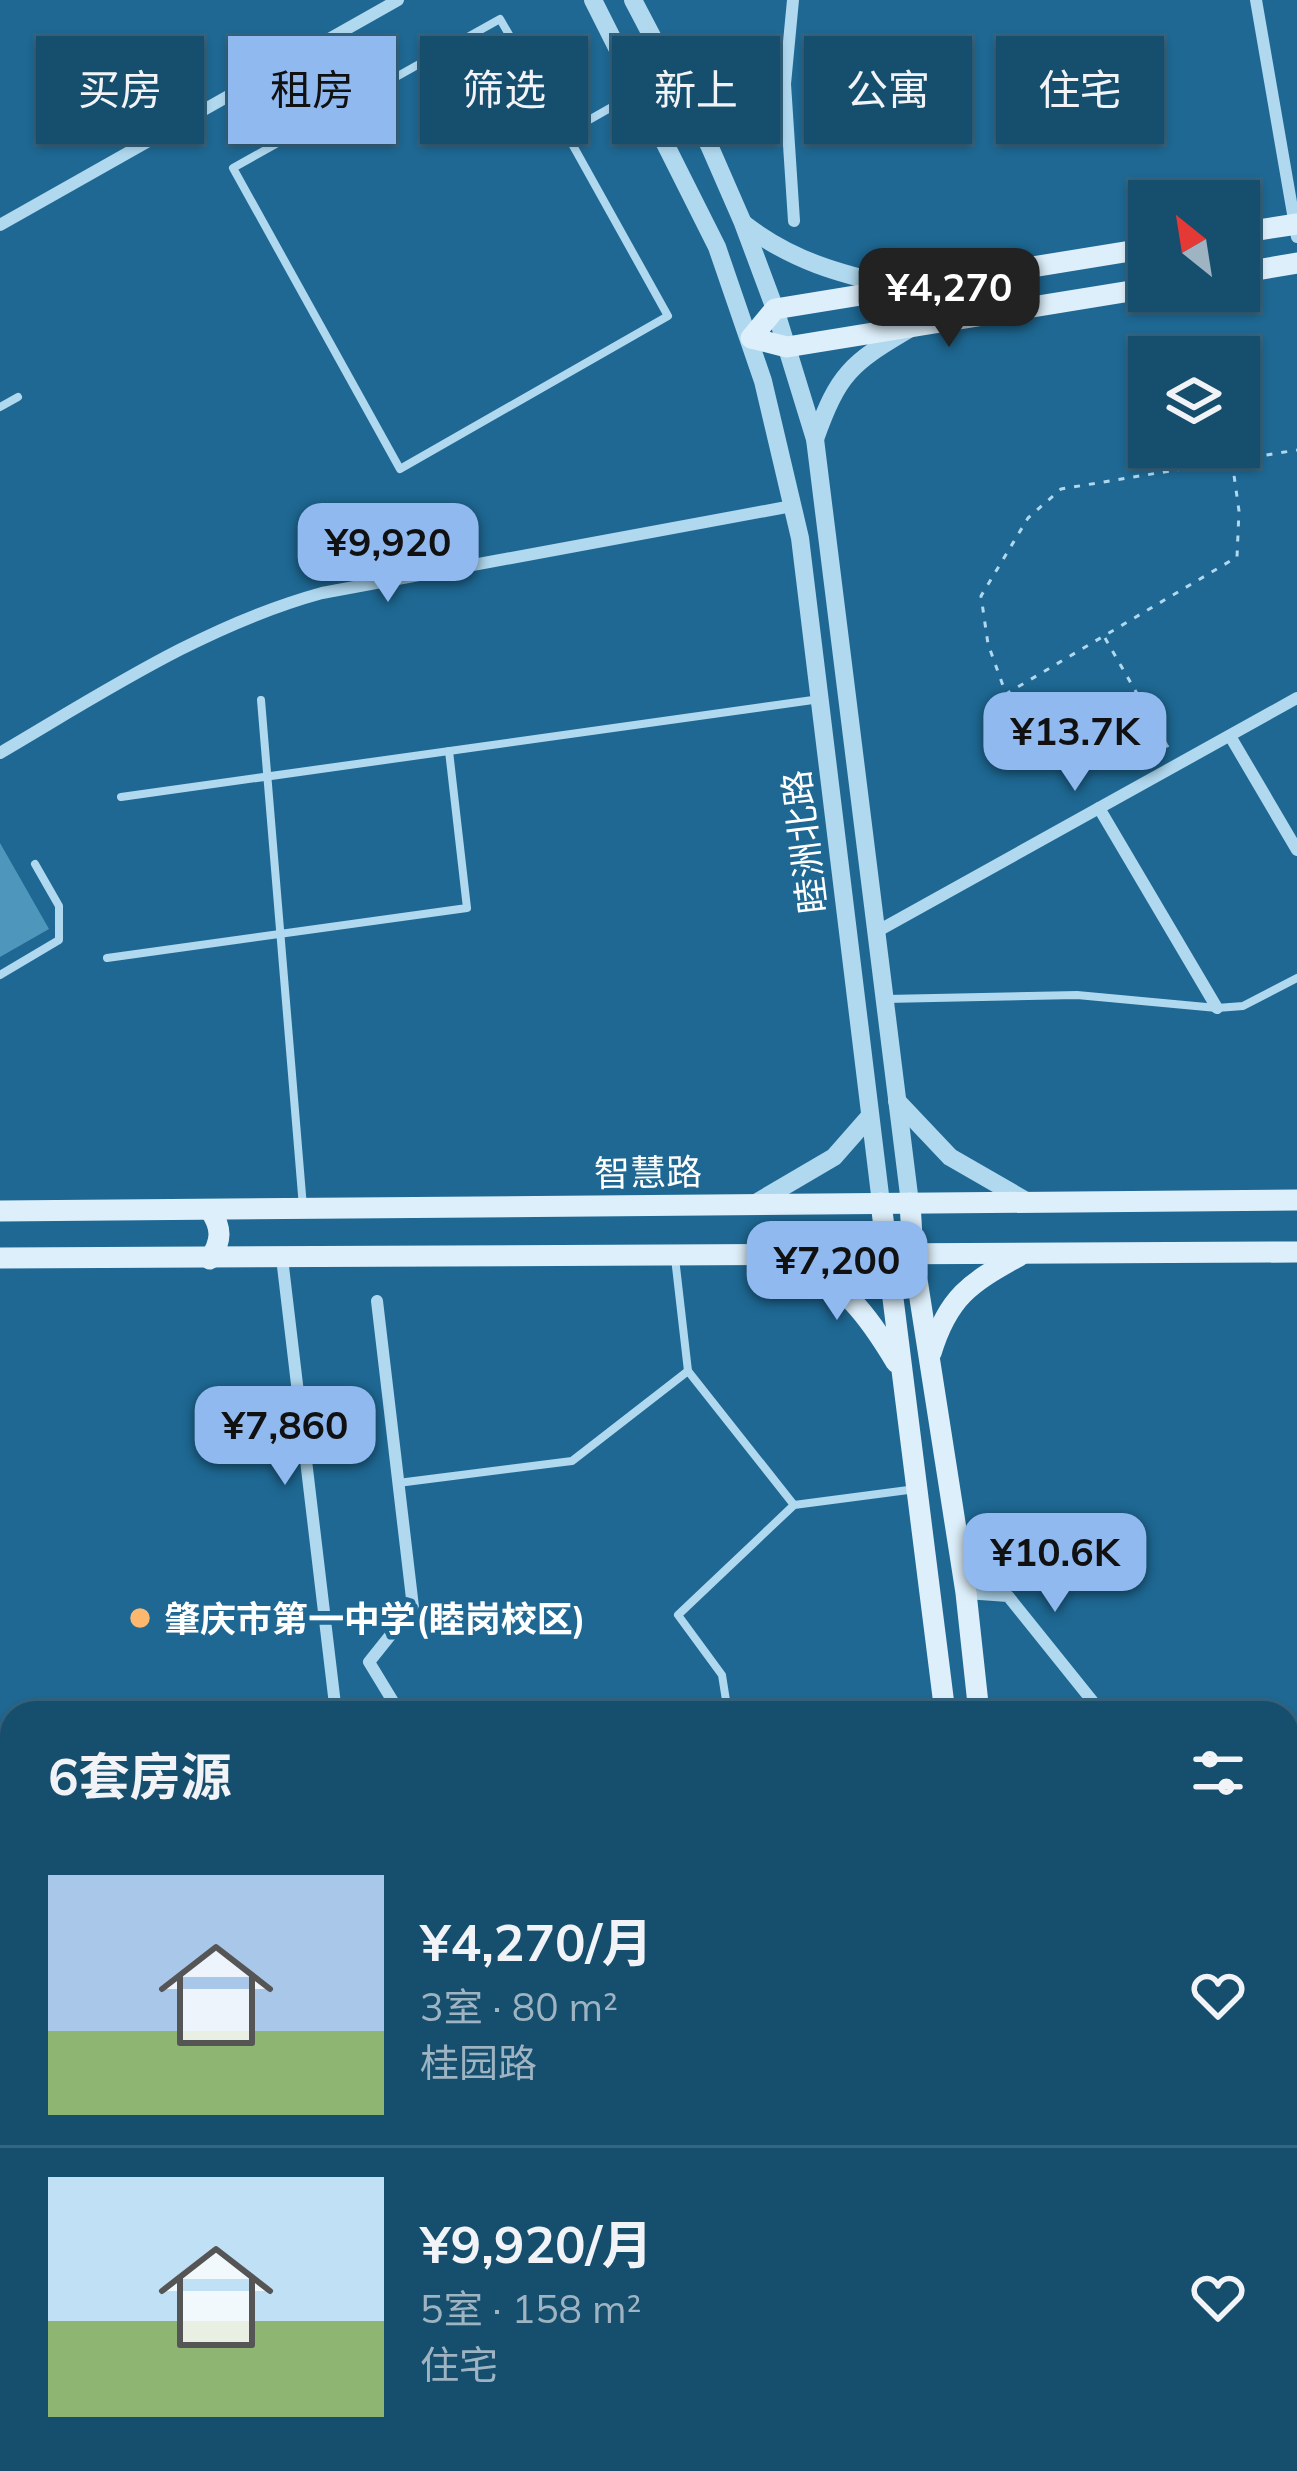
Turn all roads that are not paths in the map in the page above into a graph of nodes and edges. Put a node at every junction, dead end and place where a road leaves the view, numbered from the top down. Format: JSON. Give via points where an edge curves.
{"nodes":[{"id":1,"x":398,"y":0,"type":"edge"},
{"id":2,"x":593,"y":0,"type":"edge"},
{"id":3,"x":634,"y":0,"type":"edge"},
{"id":4,"x":793,"y":0,"type":"edge"},
{"id":5,"x":1256,"y":0,"type":"edge"},
{"id":6,"x":612,"y":36,"type":"edge"},
{"id":7,"x":566,"y":133,"type":"joint"},
{"id":8,"x":667,"y":144,"type":"edge"},
{"id":9,"x":794,"y":221,"type":"dead end"},
{"id":10,"x":743,"y":223,"type":"junction"},
{"id":11,"x":0,"y":226,"type":"edge"},
{"id":12,"x":1296,"y":229,"type":"edge"},
{"id":13,"x":1260,"y":232,"type":"edge"},
{"id":14,"x":1128,"y":251,"type":"edge"},
{"id":15,"x":1297,"y":263,"type":"edge"},
{"id":16,"x":1260,"y":269,"type":"edge"},
{"id":17,"x":898,"y":287,"type":"junction"},
{"id":18,"x":1128,"y":291,"type":"edge"},
{"id":19,"x":775,"y":309,"type":"junction"},
{"id":20,"x":912,"y":327,"type":"junction"},
{"id":21,"x":751,"y":338,"type":"junction"},
{"id":22,"x":787,"y":346,"type":"junction"},
{"id":23,"x":18,"y":397,"type":"dead end"},
{"id":24,"x":0,"y":407,"type":"edge"},
{"id":25,"x":815,"y":439,"type":"junction"},
{"id":26,"x":792,"y":506,"type":"junction"},
{"id":27,"x":1297,"y":698,"type":"edge"},
{"id":28,"x":820,"y":699,"type":"junction"},
{"id":29,"x":261,"y":700,"type":"dead end"},
{"id":30,"x":1230,"y":736,"type":"junction"},
{"id":31,"x":448,"y":751,"type":"junction"},
{"id":32,"x":0,"y":753,"type":"edge"},
{"id":33,"x":268,"y":776,"type":"junction"},
{"id":34,"x":121,"y":797,"type":"dead end"},
{"id":35,"x":1099,"y":808,"type":"junction"},
{"id":36,"x":1297,"y":850,"type":"edge"},
{"id":37,"x":34,"y":864,"type":"dead end"},
{"id":38,"x":876,"y":932,"type":"junction"},
{"id":39,"x":281,"y":934,"type":"junction"},
{"id":40,"x":107,"y":958,"type":"dead end"},
{"id":41,"x":0,"y":974,"type":"edge"},
{"id":42,"x":1297,"y":977,"type":"edge"},
{"id":43,"x":884,"y":999,"type":"junction"},
{"id":44,"x":1216,"y":1008,"type":"junction"},
{"id":45,"x":897,"y":1101,"type":"junction"},
{"id":46,"x":871,"y":1116,"type":"junction"},
{"id":47,"x":1297,"y":1200,"type":"edge"},
{"id":48,"x":910,"y":1202,"type":"junction"},
{"id":49,"x":1028,"y":1202,"type":"junction"},
{"id":50,"x":881,"y":1203,"type":"junction"},
{"id":51,"x":754,"y":1204,"type":"junction"},
{"id":52,"x":304,"y":1209,"type":"junction"},
{"id":53,"x":209,"y":1210,"type":"junction"},
{"id":54,"x":0,"y":1211,"type":"edge"},
{"id":55,"x":1297,"y":1252,"type":"edge"},
{"id":56,"x":1025,"y":1253,"type":"junction"},
{"id":57,"x":913,"y":1254,"type":"junction"},
{"id":58,"x":887,"y":1255,"type":"junction"},
{"id":59,"x":675,"y":1256,"type":"junction"},
{"id":60,"x":788,"y":1256,"type":"junction"},
{"id":61,"x":0,"y":1258,"type":"edge"},
{"id":62,"x":210,"y":1258,"type":"junction"},
{"id":63,"x":282,"y":1258,"type":"junction"},
{"id":64,"x":377,"y":1301,"type":"dead end"},
{"id":65,"x":929,"y":1359,"type":"junction"},
{"id":66,"x":688,"y":1371,"type":"junction"},
{"id":67,"x":902,"y":1372,"type":"junction"},
{"id":68,"x":398,"y":1483,"type":"junction"},
{"id":69,"x":917,"y":1489,"type":"junction"},
{"id":70,"x":794,"y":1505,"type":"junction"},
{"id":71,"x":966,"y":1593,"type":"junction"},
{"id":72,"x":335,"y":1701,"type":"edge"},
{"id":73,"x":393,"y":1701,"type":"edge"},
{"id":74,"x":726,"y":1701,"type":"edge"},
{"id":75,"x":944,"y":1701,"type":"edge"},
{"id":76,"x":978,"y":1701,"type":"edge"},
{"id":77,"x":1092,"y":1701,"type":"edge"}],
"edges":[{"from":1,"to":11,"type":"street"},
{"from":2,"to":6,"type":"street","name":"睦洲北路"},
{"from":3,"to":10,"type":"street","name":"睦洲北路"},
{"from":4,"to":9,"type":"street","via":[[785,84]]},
{"from":5,"to":12,"type":"street"},
{"from":7,"to":7,"type":"lane","via":[[500,19],[233,168],[400,469],[668,316]]},
{"from":8,"to":21,"type":"street","name":"睦洲北路"},
{"from":10,"to":17,"type":"street","via":[[796,259]]},
{"from":10,"to":19,"type":"street","name":"睦洲北路"},
{"from":12,"to":13,"type":"main road"},
{"from":14,"to":17,"type":"main road"},
{"from":15,"to":16,"type":"main road"},
{"from":17,"to":19,"type":"main road"},
{"from":18,"to":20,"type":"main road"},
{"from":19,"to":21,"type":"main road"},
{"from":19,"to":22,"type":"street","name":"睦洲北路"},
{"from":20,"to":22,"type":"main road"},
{"from":20,"to":25,"type":"street","via":[[850,368]]},
{"from":21,"to":22,"type":"main road"},
{"from":21,"to":26,"type":"street","name":"睦洲北路"},
{"from":22,"to":25,"type":"street","name":"睦洲北路"},
{"from":23,"to":24,"type":"lane"},
{"from":25,"to":38,"type":"street","name":"睦洲北路"},
{"from":26,"to":28,"type":"street","name":"睦洲北路"},
{"from":26,"to":32,"type":"street","via":[[266,608]]},
{"from":27,"to":30,"type":"street"},
{"from":28,"to":31,"type":"lane"},
{"from":28,"to":46,"type":"street","name":"睦洲北路"},
{"from":29,"to":33,"type":"lane"},
{"from":30,"to":35,"type":"street"},
{"from":30,"to":36,"type":"street"},
{"from":31,"to":33,"type":"lane"},
{"from":31,"to":39,"type":"lane","via":[[467,908]]},
{"from":33,"to":34,"type":"lane"},
{"from":33,"to":39,"type":"lane"},
{"from":35,"to":38,"type":"street"},
{"from":35,"to":44,"type":"street"},
{"from":37,"to":41,"type":"lane","via":[[58,906],[59,940]]},
{"from":38,"to":43,"type":"street","name":"睦洲北路"},
{"from":39,"to":40,"type":"lane"},
{"from":39,"to":52,"type":"lane"},
{"from":42,"to":44,"type":"lane","via":[[1244,1006]]},
{"from":43,"to":44,"type":"lane","via":[[1077,995]]},
{"from":43,"to":45,"type":"street","name":"睦洲北路"},
{"from":45,"to":48,"type":"street","name":"睦洲北路"},
{"from":45,"to":49,"type":"street","via":[[950,1157]]},
{"from":46,"to":50,"type":"street","name":"睦洲北路"},
{"from":46,"to":51,"type":"street","via":[[834,1157]]},
{"from":47,"to":49,"type":"main road","name":"智慧路"},
{"from":48,"to":49,"type":"main road","name":"智慧路"},
{"from":48,"to":50,"type":"main road","name":"智慧路"},
{"from":48,"to":57,"type":"main road","name":"睦洲北路"},
{"from":50,"to":51,"type":"main road","name":"智慧路"},
{"from":50,"to":58,"type":"main road","name":"睦洲北路"},
{"from":51,"to":52,"type":"main road","name":"智慧路"},
{"from":52,"to":53,"type":"main road","name":"智慧路"},
{"from":53,"to":54,"type":"main road","name":"智慧路"},
{"from":53,"to":62,"type":"main road","via":[[219,1225]]},
{"from":55,"to":56,"type":"main road"},
{"from":56,"to":57,"type":"main road"},
{"from":56,"to":65,"type":"main road","via":[[958,1295]]},
{"from":57,"to":58,"type":"main road"},
{"from":57,"to":65,"type":"main road","name":"睦洲北路"},
{"from":58,"to":60,"type":"main road"},
{"from":58,"to":67,"type":"main road","name":"睦洲北路"},
{"from":59,"to":60,"type":"main road"},
{"from":59,"to":63,"type":"main road"},
{"from":59,"to":66,"type":"lane"},
{"from":60,"to":67,"type":"main road","via":[[852,1297]]},
{"from":61,"to":62,"type":"main road"},
{"from":62,"to":63,"type":"main road"},
{"from":63,"to":72,"type":"street"},
{"from":64,"to":68,"type":"street"},
{"from":65,"to":71,"type":"main road","name":"睦洲北路"},
{"from":66,"to":68,"type":"lane","via":[[572,1461]]},
{"from":66,"to":70,"type":"lane"},
{"from":67,"to":69,"type":"main road","name":"睦洲北路"},
{"from":68,"to":73,"type":"street","via":[[413,1607],[369,1661]]},
{"from":69,"to":70,"type":"lane"},
{"from":69,"to":75,"type":"main road","name":"睦洲北路"},
{"from":70,"to":74,"type":"lane","via":[[678,1615],[722,1675]]},
{"from":71,"to":76,"type":"main road","name":"睦洲北路"},
{"from":71,"to":77,"type":"street","via":[[1008,1596]]}]}
